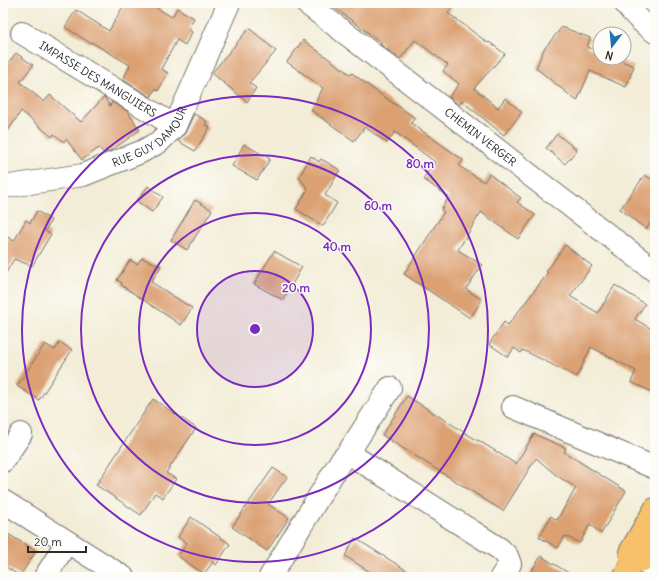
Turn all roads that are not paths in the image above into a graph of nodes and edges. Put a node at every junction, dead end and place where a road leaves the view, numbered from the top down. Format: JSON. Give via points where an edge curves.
{"nodes":[{"id":1,"x":229,"y":3,"type":"edge"},
{"id":2,"x":306,"y":3,"type":"edge"},
{"id":3,"x":625,"y":3,"type":"edge"},
{"id":4,"x":655,"y":32,"type":"edge"},
{"id":5,"x":22,"y":33,"type":"dead end"},
{"id":6,"x":175,"y":126,"type":"junction"},
{"id":7,"x":3,"y":187,"type":"edge"},
{"id":8,"x":655,"y":271,"type":"edge"},
{"id":9,"x":390,"y":388,"type":"dead end"},
{"id":10,"x":513,"y":407,"type":"dead end"},
{"id":11,"x":21,"y":434,"type":"dead end"},
{"id":12,"x":348,"y":453,"type":"junction"},
{"id":13,"x":3,"y":461,"type":"edge"},
{"id":14,"x":655,"y":468,"type":"edge"},
{"id":15,"x":3,"y":502,"type":"edge"},
{"id":16,"x":655,"y":509,"type":"edge"},
{"id":17,"x":655,"y":541,"type":"edge"},
{"id":18,"x":67,"y":542,"type":"junction"},
{"id":19,"x":638,"y":567,"type":"edge"},
{"id":20,"x":46,"y":577,"type":"edge"},
{"id":21,"x":123,"y":577,"type":"edge"},
{"id":22,"x":270,"y":577,"type":"edge"},
{"id":23,"x":501,"y":577,"type":"edge"}],
"edges":[{"from":1,"to":6,"type":"street","name":"RUE GUY DAMOUR"},
{"from":2,"to":8,"type":"street","name":"CHEMIN VERGER"},
{"from":3,"to":4,"type":"street","via":[[633,14]]},
{"from":5,"to":6,"type":"street","name":"IMPASSE DES MANGUIERS"},
{"from":6,"to":7,"type":"street","name":"RUE GUY DAMOUR","via":[[159,142],[141,152],[82,175]]},
{"from":9,"to":12,"type":"street"},
{"from":10,"to":14,"type":"street"},
{"from":11,"to":13,"type":"street"},
{"from":12,"to":22,"type":"street"},
{"from":12,"to":23,"type":"street","via":[[500,549],[510,564]]},
{"from":15,"to":18,"type":"street"},
{"from":16,"to":19,"type":"main road","via":[[630,552]]},
{"from":17,"to":19,"type":"main road"},
{"from":18,"to":20,"type":"street"},
{"from":18,"to":21,"type":"street"}]}
